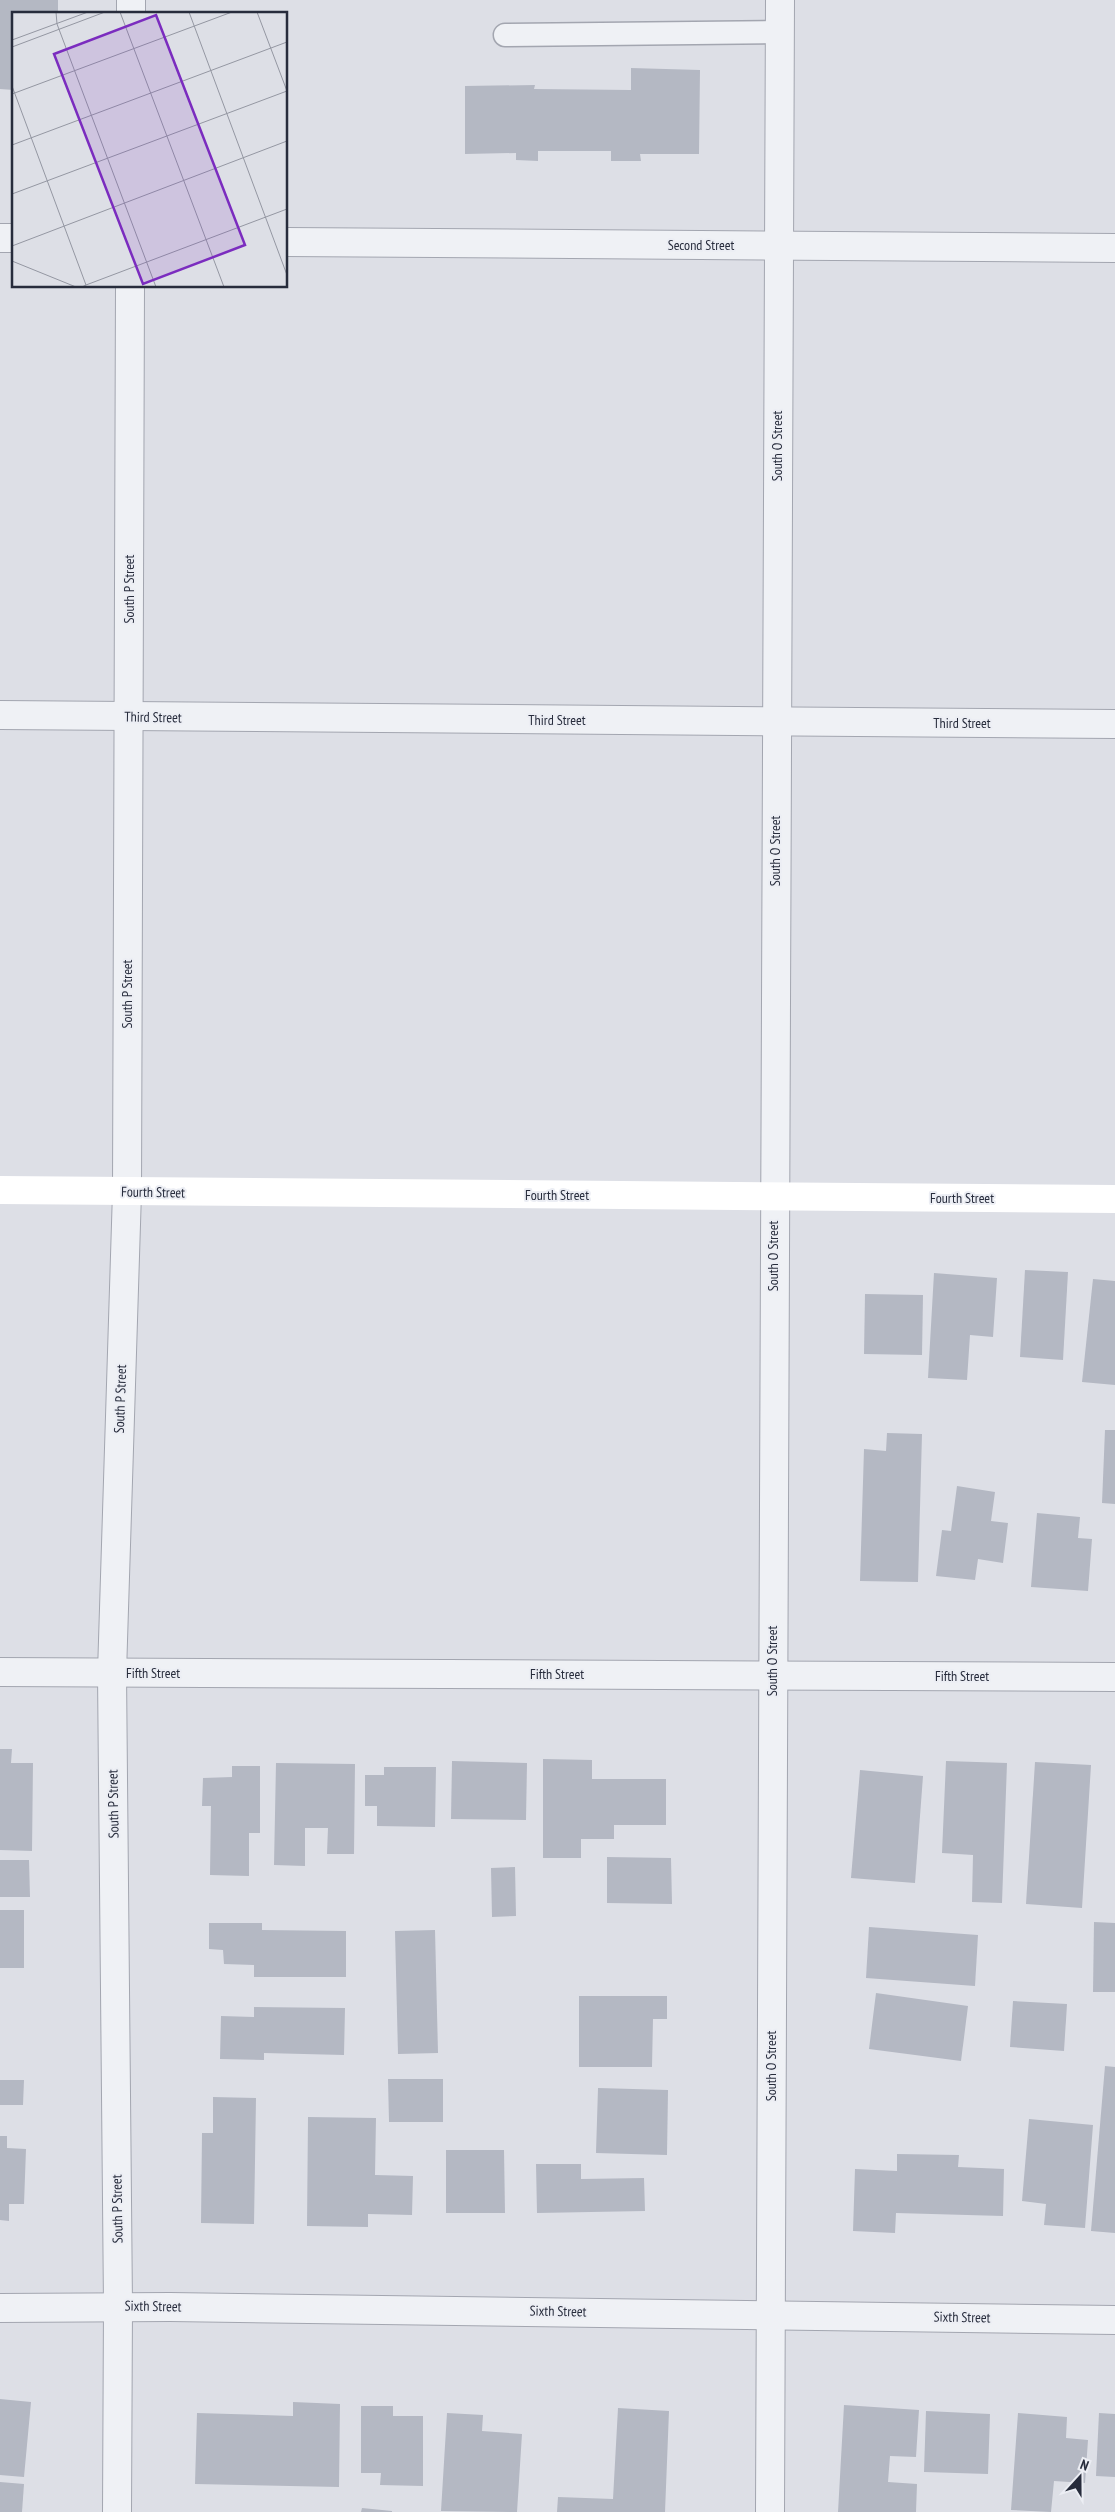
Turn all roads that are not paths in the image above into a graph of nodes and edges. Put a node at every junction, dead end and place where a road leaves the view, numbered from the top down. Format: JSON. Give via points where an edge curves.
{"nodes":[{"id":1,"x":780,"y":0,"type":"edge"},
{"id":2,"x":780,"y":32,"type":"junction"},
{"id":3,"x":505,"y":35,"type":"dead end"},
{"id":4,"x":288,"y":242,"type":"edge"},
{"id":5,"x":777,"y":246,"type":"junction"},
{"id":6,"x":1115,"y":248,"type":"edge"},
{"id":7,"x":130,"y":288,"type":"edge"},
{"id":8,"x":0,"y":715,"type":"edge"},
{"id":9,"x":128,"y":717,"type":"junction"},
{"id":10,"x":776,"y":721,"type":"junction"},
{"id":11,"x":1115,"y":724,"type":"edge"},
{"id":12,"x":0,"y":1190,"type":"edge"},
{"id":13,"x":126,"y":1192,"type":"junction"},
{"id":14,"x":773,"y":1196,"type":"junction"},
{"id":15,"x":1115,"y":1199,"type":"edge"},
{"id":16,"x":0,"y":1672,"type":"edge"},
{"id":17,"x":112,"y":1673,"type":"junction"},
{"id":18,"x":772,"y":1675,"type":"junction"},
{"id":19,"x":1115,"y":1677,"type":"edge"},
{"id":20,"x":118,"y":2306,"type":"junction"},
{"id":21,"x":0,"y":2308,"type":"edge"},
{"id":22,"x":772,"y":2314,"type":"junction"},
{"id":23,"x":1115,"y":2320,"type":"edge"},
{"id":24,"x":117,"y":2512,"type":"edge"},
{"id":25,"x":770,"y":2512,"type":"edge"}],
"edges":[{"from":1,"to":2,"type":"street","name":"South O Street"},
{"from":2,"to":3,"type":"lane"},
{"from":2,"to":5,"type":"street","name":"South O Street"},
{"from":4,"to":5,"type":"street","name":"Second Street"},
{"from":5,"to":6,"type":"street","name":"Second Street"},
{"from":5,"to":10,"type":"street","name":"South O Street"},
{"from":7,"to":9,"type":"street","name":"South P Street"},
{"from":8,"to":9,"type":"street","name":"Third Street"},
{"from":9,"to":10,"type":"street","name":"Third Street"},
{"from":9,"to":13,"type":"street","name":"South P Street"},
{"from":10,"to":11,"type":"street","name":"Third Street"},
{"from":10,"to":14,"type":"street","name":"South O Street"},
{"from":12,"to":13,"type":"main road","name":"Fourth Street"},
{"from":13,"to":14,"type":"main road","name":"Fourth Street"},
{"from":13,"to":17,"type":"street","name":"South P Street"},
{"from":14,"to":15,"type":"main road","name":"Fourth Street"},
{"from":14,"to":18,"type":"street","name":"South O Street"},
{"from":16,"to":17,"type":"street","name":"Fifth Street"},
{"from":17,"to":18,"type":"street","name":"Fifth Street"},
{"from":17,"to":20,"type":"street","name":"South P Street"},
{"from":18,"to":19,"type":"street","name":"Fifth Street"},
{"from":18,"to":22,"type":"street","name":"South O Street"},
{"from":20,"to":21,"type":"street","name":"Sixth Street"},
{"from":20,"to":22,"type":"street","name":"Sixth Street"},
{"from":20,"to":24,"type":"street","name":"South P Street"},
{"from":22,"to":23,"type":"street","name":"Sixth Street"},
{"from":22,"to":25,"type":"street","name":"South O Street"}]}
